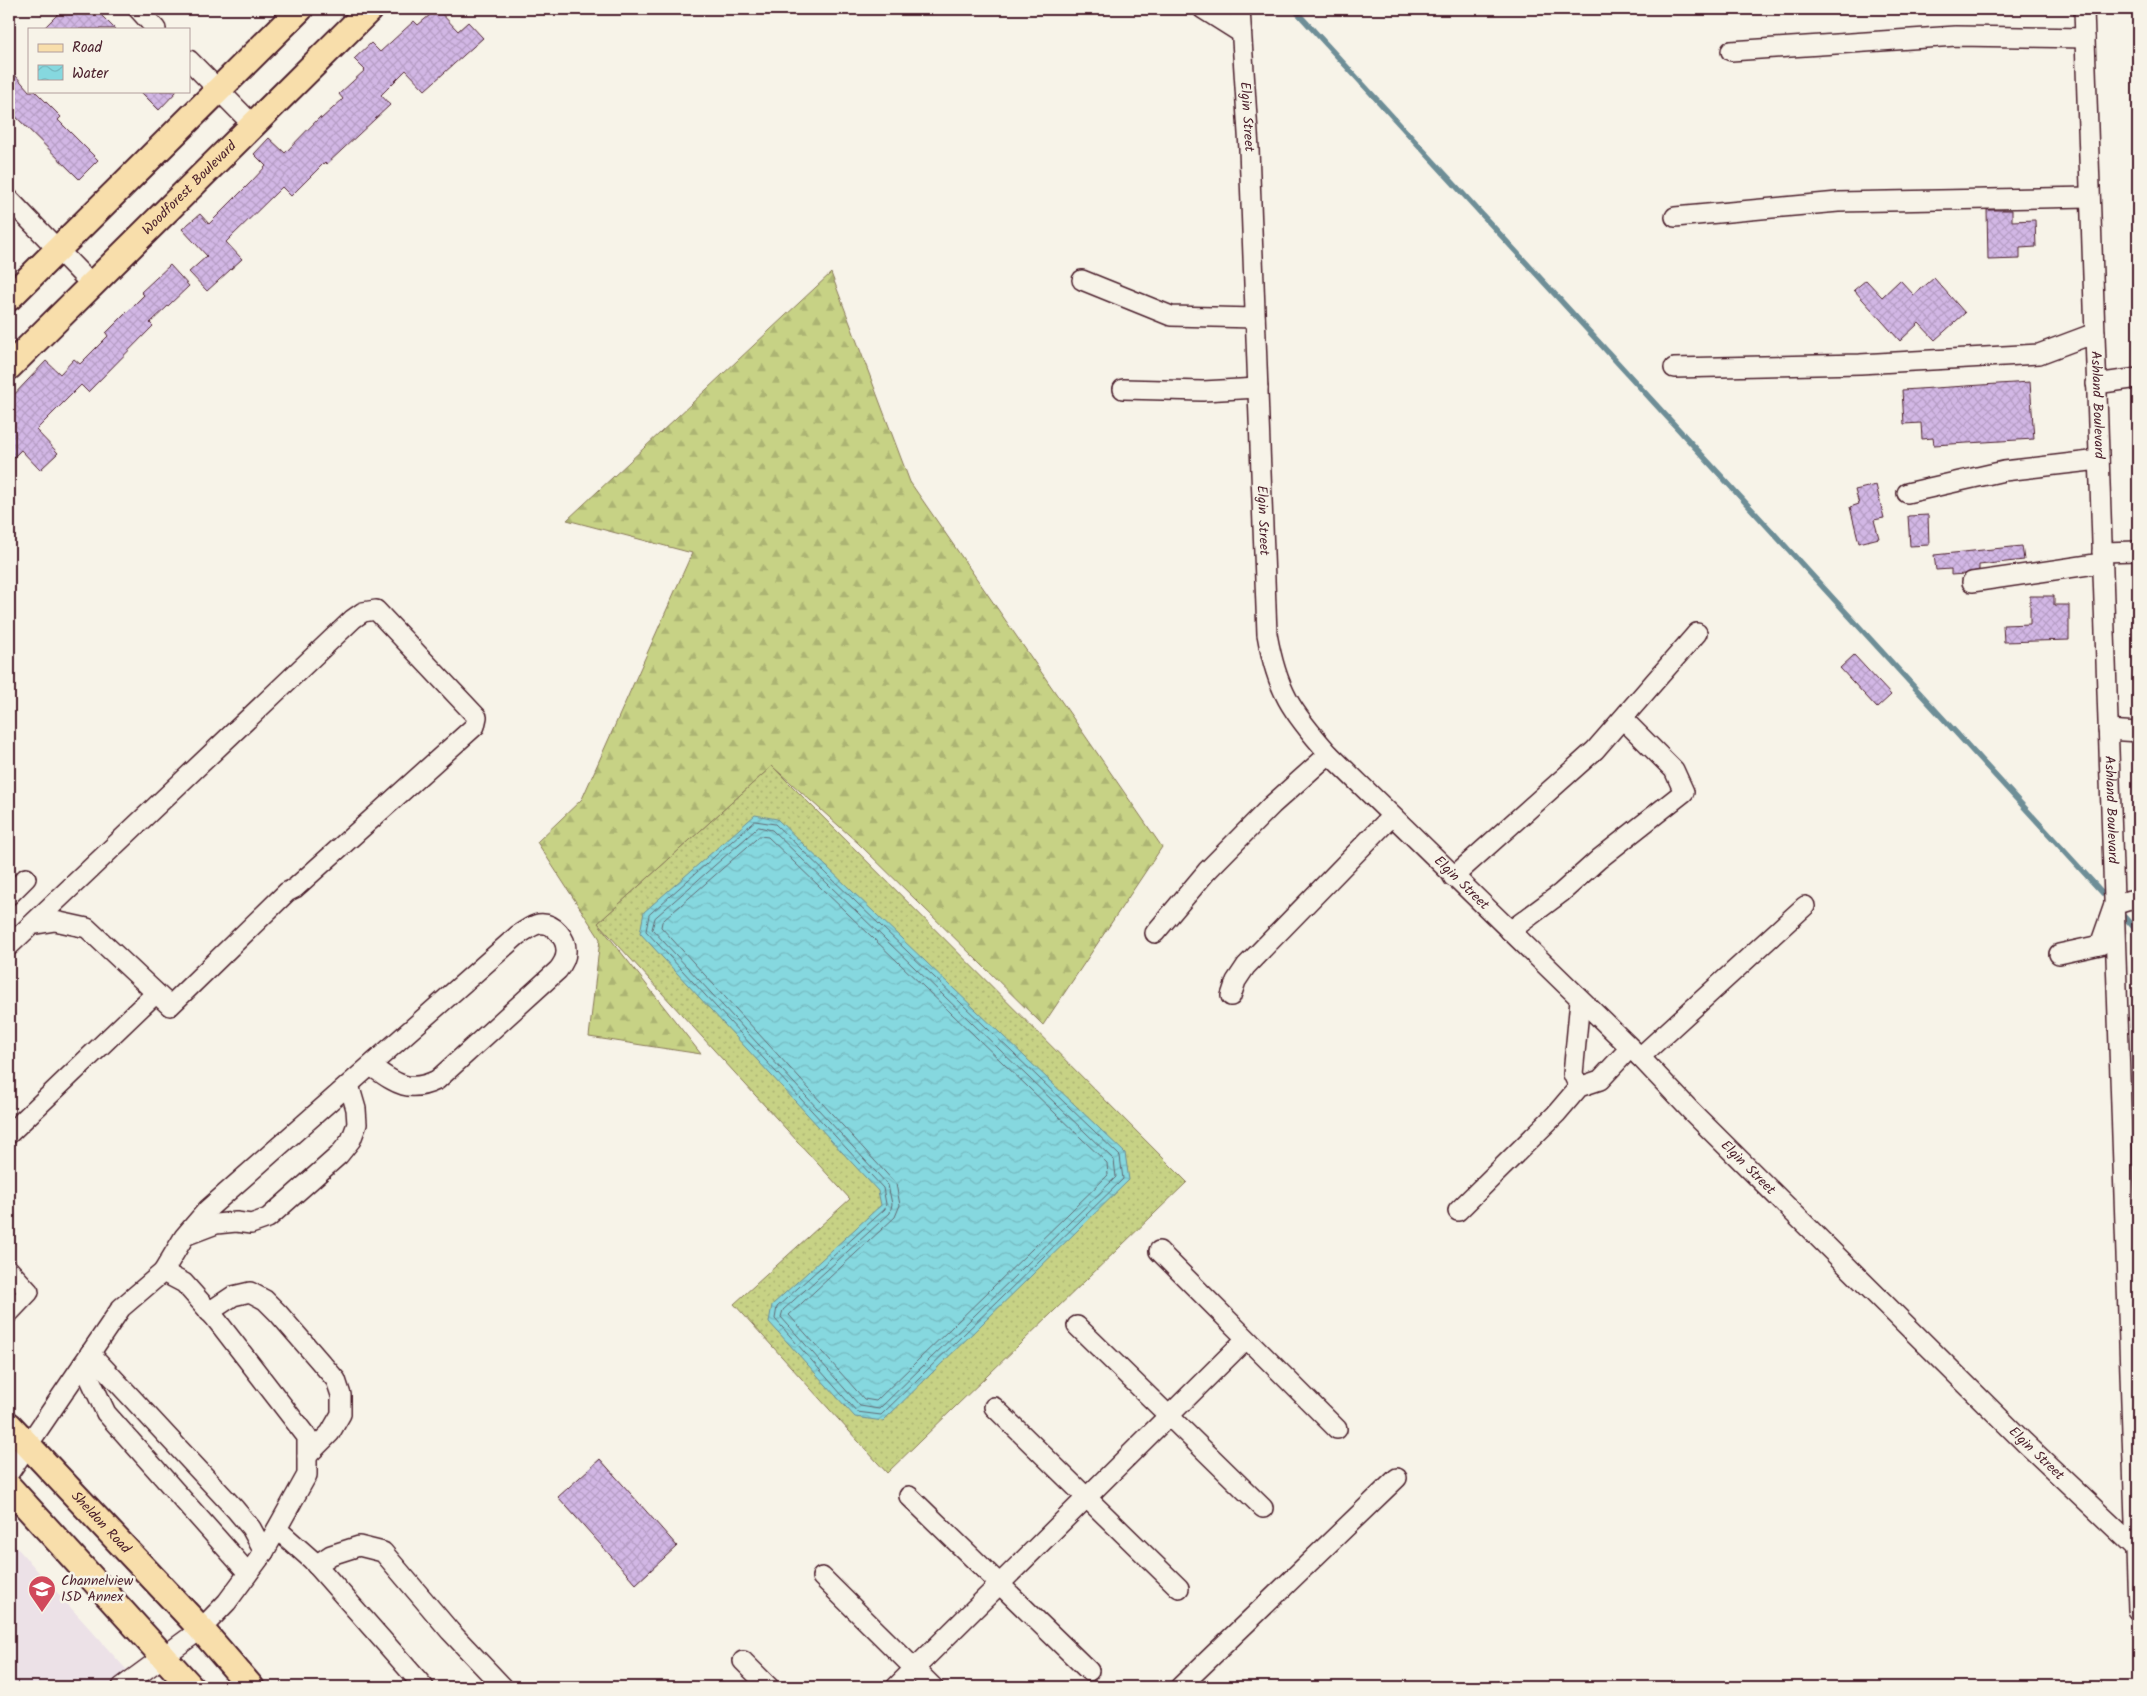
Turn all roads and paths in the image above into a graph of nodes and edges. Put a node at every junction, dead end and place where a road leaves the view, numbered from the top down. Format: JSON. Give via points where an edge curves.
{"nodes":[{"id":1,"x":138,"y":9,"type":"edge"},
{"id":2,"x":300,"y":9,"type":"edge"},
{"id":3,"x":370,"y":9,"type":"edge"},
{"id":4,"x":1204,"y":9,"type":"edge"},
{"id":5,"x":1240,"y":9,"type":"edge"},
{"id":6,"x":2084,"y":9,"type":"edge"},
{"id":7,"x":155,"y":28,"type":"edge"},
{"id":8,"x":1241,"y":33,"type":"junction"},
{"id":9,"x":2085,"y":38,"type":"junction"},
{"id":10,"x":1731,"y":51,"type":"dead end"},
{"id":11,"x":190,"y":61,"type":"edge"},
{"id":12,"x":219,"y":90,"type":"junction"},
{"id":13,"x":253,"y":125,"type":"junction"},
{"id":14,"x":2090,"y":197,"type":"junction"},
{"id":15,"x":9,"y":199,"type":"edge"},
{"id":16,"x":1675,"y":217,"type":"dead end"},
{"id":17,"x":58,"y":250,"type":"junction"},
{"id":18,"x":1082,"y":280,"type":"dead end"},
{"id":19,"x":92,"y":285,"type":"junction"},
{"id":20,"x":9,"y":298,"type":"edge"},
{"id":21,"x":1255,"y":318,"type":"junction"},
{"id":22,"x":2094,"y":333,"type":"junction"},
{"id":23,"x":9,"y":367,"type":"edge"},
{"id":24,"x":1674,"y":368,"type":"dead end"},
{"id":25,"x":2138,"y":378,"type":"edge"},
{"id":26,"x":2096,"y":384,"type":"junction"},
{"id":27,"x":1258,"y":388,"type":"junction"},
{"id":28,"x":1123,"y":389,"type":"dead end"},
{"id":29,"x":2099,"y":460,"type":"junction"},
{"id":30,"x":1907,"y":493,"type":"dead end"},
{"id":31,"x":2138,"y":551,"type":"edge"},
{"id":32,"x":2102,"y":557,"type":"junction"},
{"id":33,"x":1972,"y":582,"type":"dead end"},
{"id":34,"x":1696,"y":633,"type":"dead end"},
{"id":35,"x":1624,"y":718,"type":"junction"},
{"id":36,"x":2108,"y":730,"type":"junction"},
{"id":37,"x":2138,"y":732,"type":"edge"},
{"id":38,"x":1329,"y":754,"type":"junction"},
{"id":39,"x":1392,"y":816,"type":"junction"},
{"id":40,"x":1453,"y":877,"type":"junction"},
{"id":41,"x":26,"y":878,"type":"dead end"},
{"id":42,"x":9,"y":895,"type":"edge"},
{"id":43,"x":2138,"y":901,"type":"edge"},
{"id":44,"x":2114,"y":905,"type":"junction"},
{"id":45,"x":1806,"y":906,"type":"dead end"},
{"id":46,"x":31,"y":925,"type":"junction"},
{"id":47,"x":1510,"y":931,"type":"junction"},
{"id":48,"x":1155,"y":933,"type":"dead end"},
{"id":49,"x":9,"y":946,"type":"edge"},
{"id":50,"x":2059,"y":954,"type":"dead end"},
{"id":51,"x":156,"y":993,"type":"junction"},
{"id":52,"x":1231,"y":996,"type":"dead end"},
{"id":53,"x":1580,"y":1000,"type":"junction"},
{"id":54,"x":1635,"y":1052,"type":"junction"},
{"id":55,"x":371,"y":1066,"type":"junction"},
{"id":56,"x":349,"y":1086,"type":"junction"},
{"id":57,"x":1579,"y":1087,"type":"junction"},
{"id":58,"x":9,"y":1134,"type":"edge"},
{"id":59,"x":1458,"y":1211,"type":"dead end"},
{"id":60,"x":184,"y":1236,"type":"junction"},
{"id":61,"x":1159,"y":1251,"type":"dead end"},
{"id":62,"x":9,"y":1270,"type":"edge"},
{"id":63,"x":163,"y":1272,"type":"junction"},
{"id":64,"x":209,"y":1312,"type":"junction"},
{"id":65,"x":9,"y":1313,"type":"edge"},
{"id":66,"x":1077,"y":1326,"type":"dead end"},
{"id":67,"x":1246,"y":1339,"type":"junction"},
{"id":68,"x":86,"y":1359,"type":"junction"},
{"id":69,"x":994,"y":1407,"type":"dead end"},
{"id":70,"x":1168,"y":1416,"type":"junction"},
{"id":71,"x":9,"y":1425,"type":"edge"},
{"id":72,"x":1337,"y":1429,"type":"dead end"},
{"id":73,"x":28,"y":1446,"type":"junction"},
{"id":74,"x":307,"y":1456,"type":"junction"},
{"id":75,"x":9,"y":1473,"type":"edge"},
{"id":76,"x":1397,"y":1478,"type":"dead end"},
{"id":77,"x":9,"y":1487,"type":"edge"},
{"id":78,"x":909,"y":1496,"type":"dead end"},
{"id":79,"x":1086,"y":1498,"type":"junction"},
{"id":80,"x":1263,"y":1508,"type":"dead end"},
{"id":81,"x":277,"y":1528,"type":"junction"},
{"id":82,"x":2137,"y":1541,"type":"edge"},
{"id":83,"x":264,"y":1552,"type":"junction"},
{"id":84,"x":316,"y":1565,"type":"junction"},
{"id":85,"x":248,"y":1573,"type":"junction"},
{"id":86,"x":822,"y":1577,"type":"dead end"},
{"id":87,"x":999,"y":1585,"type":"junction"},
{"id":88,"x":1179,"y":1588,"type":"dead end"},
{"id":89,"x":2138,"y":1604,"type":"edge"},
{"id":90,"x":2138,"y":1610,"type":"edge"},
{"id":91,"x":201,"y":1629,"type":"junction"},
{"id":92,"x":164,"y":1656,"type":"junction"},
{"id":93,"x":743,"y":1661,"type":"dead end"},
{"id":94,"x":915,"y":1669,"type":"junction"},
{"id":95,"x":1088,"y":1671,"type":"dead end"},
{"id":96,"x":122,"y":1687,"type":"edge"},
{"id":97,"x":191,"y":1687,"type":"edge"},
{"id":98,"x":251,"y":1687,"type":"edge"},
{"id":99,"x":424,"y":1687,"type":"edge"},
{"id":100,"x":503,"y":1687,"type":"edge"},
{"id":101,"x":769,"y":1687,"type":"edge"},
{"id":102,"x":896,"y":1687,"type":"edge"},
{"id":103,"x":933,"y":1687,"type":"edge"},
{"id":104,"x":1180,"y":1687,"type":"edge"}],
"edges":[{"from":1,"to":7,"type":"street"},
{"from":2,"to":12,"type":"main road"},
{"from":3,"to":13,"type":"main road","name":"Woodforest Boulevard"},
{"from":4,"to":8,"type":"street"},
{"from":5,"to":8,"type":"street","name":"Elgin Street"},
{"from":6,"to":9,"type":"street","name":"Ashland Boulevard"},
{"from":8,"to":21,"type":"street","name":"Elgin Street"},
{"from":9,"to":10,"type":"street","via":[[1956,36]]},
{"from":9,"to":14,"type":"street","name":"Ashland Boulevard"},
{"from":11,"to":12,"type":"street"},
{"from":12,"to":13,"type":"street"},
{"from":12,"to":17,"type":"main road"},
{"from":13,"to":19,"type":"main road","name":"Woodforest Boulevard"},
{"from":14,"to":16,"type":"street","via":[[1838,202]]},
{"from":14,"to":22,"type":"street","name":"Ashland Boulevard"},
{"from":15,"to":17,"type":"street"},
{"from":17,"to":19,"type":"street"},
{"from":17,"to":20,"type":"main road"},
{"from":18,"to":21,"type":"street","via":[[1171,316]]},
{"from":19,"to":23,"type":"main road","name":"Woodforest Boulevard"},
{"from":21,"to":27,"type":"street","name":"Elgin Street"},
{"from":22,"to":24,"type":"street","via":[[2039,354],[1860,364]]},
{"from":22,"to":26,"type":"street","name":"Ashland Boulevard"},
{"from":25,"to":26,"type":"street"},
{"from":26,"to":29,"type":"street","name":"Ashland Boulevard"},
{"from":27,"to":28,"type":"street","via":[[1203,391]]},
{"from":27,"to":38,"type":"street","name":"Elgin Street","via":[[1266,634],[1272,665],[1283,694],[1300,721]]},
{"from":29,"to":30,"type":"street","via":[[2004,471]]},
{"from":29,"to":32,"type":"street","name":"Ashland Boulevard"},
{"from":31,"to":32,"type":"street"},
{"from":32,"to":33,"type":"street"},
{"from":32,"to":36,"type":"street","name":"Ashland Boulevard"},
{"from":34,"to":35,"type":"street"},
{"from":35,"to":40,"type":"street","via":[[1595,750]]},
{"from":35,"to":47,"type":"street","via":[[1674,770],[1684,792]]},
{"from":36,"to":37,"type":"street"},
{"from":36,"to":44,"type":"street","name":"Ashland Boulevard"},
{"from":38,"to":39,"type":"street","name":"Elgin Street"},
{"from":38,"to":48,"type":"street","via":[[1207,871]]},
{"from":39,"to":40,"type":"street","name":"Elgin Street"},
{"from":39,"to":52,"type":"street","via":[[1246,966]]},
{"from":40,"to":47,"type":"street","name":"Elgin Street"},
{"from":41,"to":42,"type":"street"},
{"from":43,"to":44,"type":"street"},
{"from":44,"to":50,"type":"street","via":[[2100,945]]},
{"from":44,"to":82,"type":"street","name":"Ashland Boulevard"},
{"from":45,"to":54,"type":"street"},
{"from":46,"to":49,"type":"street"},
{"from":46,"to":51,"type":"street","via":[[55,921],[87,928]]},
{"from":46,"to":51,"type":"street","via":[[353,619],[363,612],[376,610],[477,717],[475,726],[287,892],[170,1006]]},
{"from":47,"to":53,"type":"street","name":"Elgin Street"},
{"from":51,"to":58,"type":"street"},
{"from":53,"to":54,"type":"street","name":"Elgin Street"},
{"from":53,"to":57,"type":"street","via":[[1573,1074]]},
{"from":54,"to":57,"type":"street","via":[[1600,1080]]},
{"from":54,"to":82,"type":"street","name":"Elgin Street","via":[[2024,1442]]},
{"from":55,"to":55,"type":"street","via":[[518,935],[539,924],[550,925],[558,932],[567,952],[558,970],[437,1080],[422,1087],[408,1087]]},
{"from":55,"to":56,"type":"street"},
{"from":56,"to":60,"type":"street","via":[[208,1209]]},
{"from":56,"to":60,"type":"street","via":[[358,1124],[352,1140],[339,1155],[268,1218],[251,1224],[216,1224]]},
{"from":57,"to":59,"type":"street"},
{"from":60,"to":63,"type":"street"},
{"from":61,"to":67,"type":"street"},
{"from":62,"to":65,"type":"street","via":[[30,1292]]},
{"from":63,"to":64,"type":"street","via":[[184,1283]]},
{"from":63,"to":68,"type":"street","via":[[121,1308]]},
{"from":64,"to":74,"type":"street","via":[[307,1437]]},
{"from":64,"to":74,"type":"street","via":[[233,1296],[250,1292],[265,1300],[336,1380],[341,1395],[341,1414],[330,1433]]},
{"from":66,"to":70,"type":"street"},
{"from":67,"to":70,"type":"street"},
{"from":67,"to":72,"type":"street"},
{"from":68,"to":73,"type":"street"},
{"from":68,"to":83,"type":"street","via":[[235,1509],[251,1528]]},
{"from":68,"to":85,"type":"street","via":[[106,1413]]},
{"from":69,"to":79,"type":"street"},
{"from":70,"to":79,"type":"street"},
{"from":70,"to":80,"type":"street"},
{"from":71,"to":73,"type":"main road","name":"Sheldon Road"},
{"from":73,"to":75,"type":"street"},
{"from":73,"to":91,"type":"main road","name":"Sheldon Road"},
{"from":74,"to":81,"type":"street","via":[[308,1476]]},
{"from":76,"to":104,"type":"street"},
{"from":77,"to":92,"type":"main road"},
{"from":78,"to":87,"type":"street"},
{"from":79,"to":87,"type":"street"},
{"from":79,"to":88,"type":"street"},
{"from":81,"to":83,"type":"street"},
{"from":81,"to":84,"type":"street"},
{"from":82,"to":89,"type":"street","name":"Ashland Boulevard"},
{"from":83,"to":85,"type":"street"},
{"from":84,"to":99,"type":"street"},
{"from":84,"to":100,"type":"street","via":[[359,1546],[383,1552]]},
{"from":85,"to":91,"type":"street","via":[[227,1602]]},
{"from":86,"to":94,"type":"street"},
{"from":87,"to":94,"type":"street"},
{"from":87,"to":95,"type":"street"},
{"from":89,"to":90,"type":"street","name":"Ashland Boulevard"},
{"from":91,"to":92,"type":"street"},
{"from":91,"to":98,"type":"main road","name":"Sheldon Road"},
{"from":92,"to":96,"type":"street"},
{"from":92,"to":97,"type":"main road"},
{"from":93,"to":101,"type":"street"},
{"from":94,"to":102,"type":"street"},
{"from":94,"to":103,"type":"street"}]}
